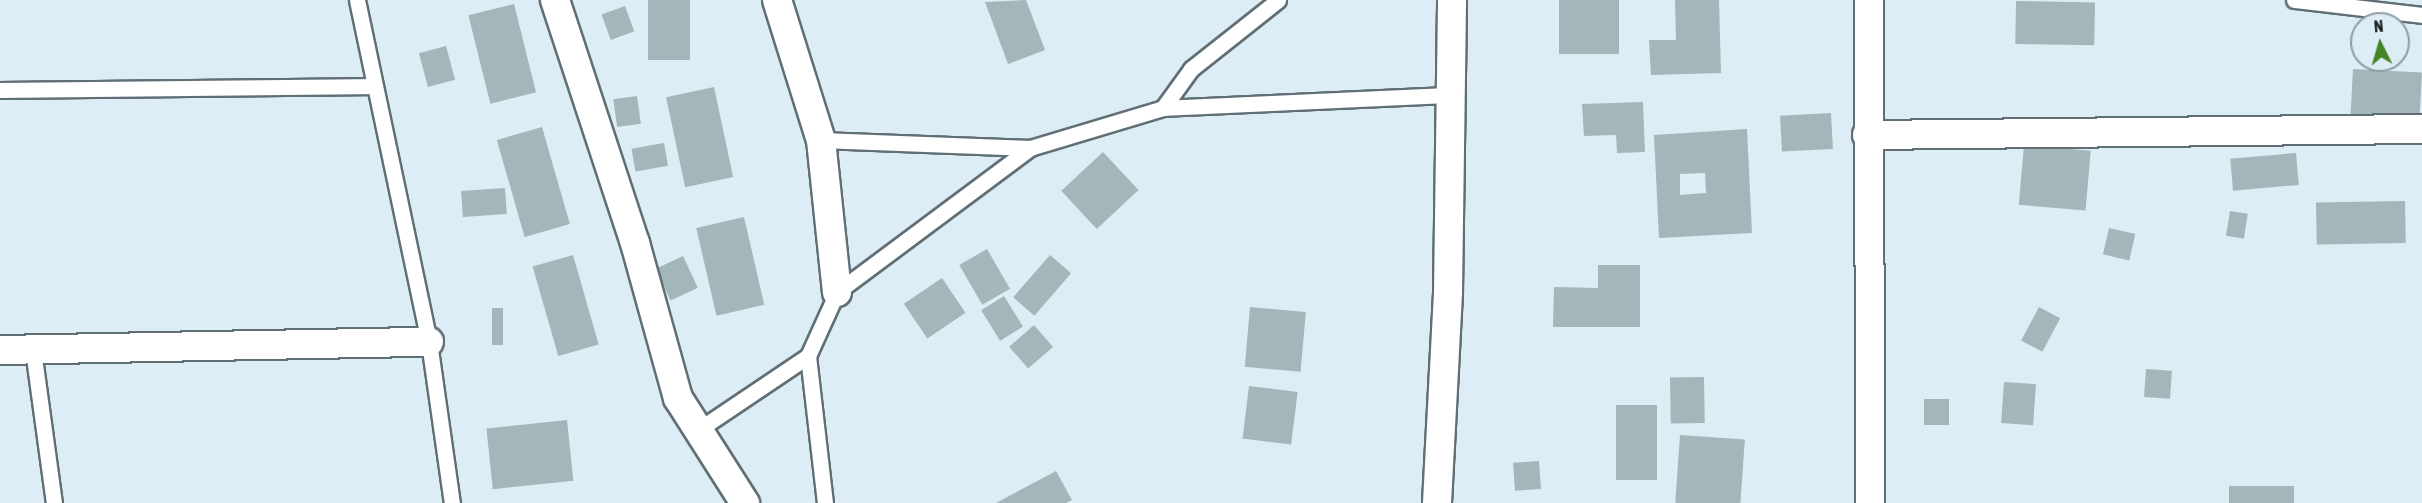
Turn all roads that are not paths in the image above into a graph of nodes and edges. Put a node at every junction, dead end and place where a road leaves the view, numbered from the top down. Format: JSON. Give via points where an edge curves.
{"nodes":[{"id":1,"x":357,"y":0,"type":"edge"},
{"id":2,"x":555,"y":0,"type":"edge"},
{"id":3,"x":777,"y":0,"type":"edge"},
{"id":4,"x":1278,"y":0,"type":"edge"},
{"id":5,"x":1452,"y":0,"type":"edge"},
{"id":6,"x":1869,"y":0,"type":"edge"},
{"id":7,"x":2294,"y":0,"type":"edge"},
{"id":8,"x":2422,"y":15,"type":"edge"},
{"id":9,"x":373,"y":86,"type":"junction"},
{"id":10,"x":0,"y":90,"type":"edge"},
{"id":11,"x":1451,"y":95,"type":"junction"},
{"id":12,"x":1162,"y":108,"type":"junction"},
{"id":13,"x":2422,"y":129,"type":"edge"},
{"id":14,"x":1867,"y":135,"type":"junction"},
{"id":15,"x":821,"y":140,"type":"junction"},
{"id":16,"x":1030,"y":148,"type":"junction"},
{"id":17,"x":837,"y":291,"type":"junction"},
{"id":18,"x":429,"y":342,"type":"junction"},
{"id":19,"x":0,"y":350,"type":"edge"},
{"id":20,"x":33,"y":350,"type":"junction"},
{"id":21,"x":808,"y":356,"type":"junction"},
{"id":22,"x":699,"y":430,"type":"junction"},
{"id":23,"x":54,"y":503,"type":"edge"},
{"id":24,"x":452,"y":503,"type":"edge"},
{"id":25,"x":745,"y":503,"type":"edge"},
{"id":26,"x":825,"y":503,"type":"edge"},
{"id":27,"x":1437,"y":503,"type":"edge"},
{"id":28,"x":1870,"y":503,"type":"edge"}],
"edges":[{"from":1,"to":9,"type":"lane"},
{"from":2,"to":22,"type":"street","via":[[635,243],[678,398]]},
{"from":3,"to":15,"type":"street"},
{"from":4,"to":12,"type":"lane","via":[[1191,69]]},
{"from":5,"to":11,"type":"street"},
{"from":6,"to":14,"type":"street"},
{"from":7,"to":8,"type":"lane"},
{"from":9,"to":10,"type":"lane"},
{"from":9,"to":18,"type":"lane"},
{"from":11,"to":12,"type":"lane"},
{"from":11,"to":27,"type":"street"},
{"from":12,"to":16,"type":"lane"},
{"from":13,"to":14,"type":"street"},
{"from":14,"to":28,"type":"street"},
{"from":15,"to":16,"type":"lane"},
{"from":15,"to":17,"type":"street"},
{"from":16,"to":17,"type":"lane"},
{"from":17,"to":21,"type":"lane"},
{"from":18,"to":20,"type":"street"},
{"from":18,"to":24,"type":"lane"},
{"from":19,"to":20,"type":"street"},
{"from":20,"to":23,"type":"lane"},
{"from":21,"to":22,"type":"lane"},
{"from":21,"to":26,"type":"lane"},
{"from":22,"to":25,"type":"street"}]}
